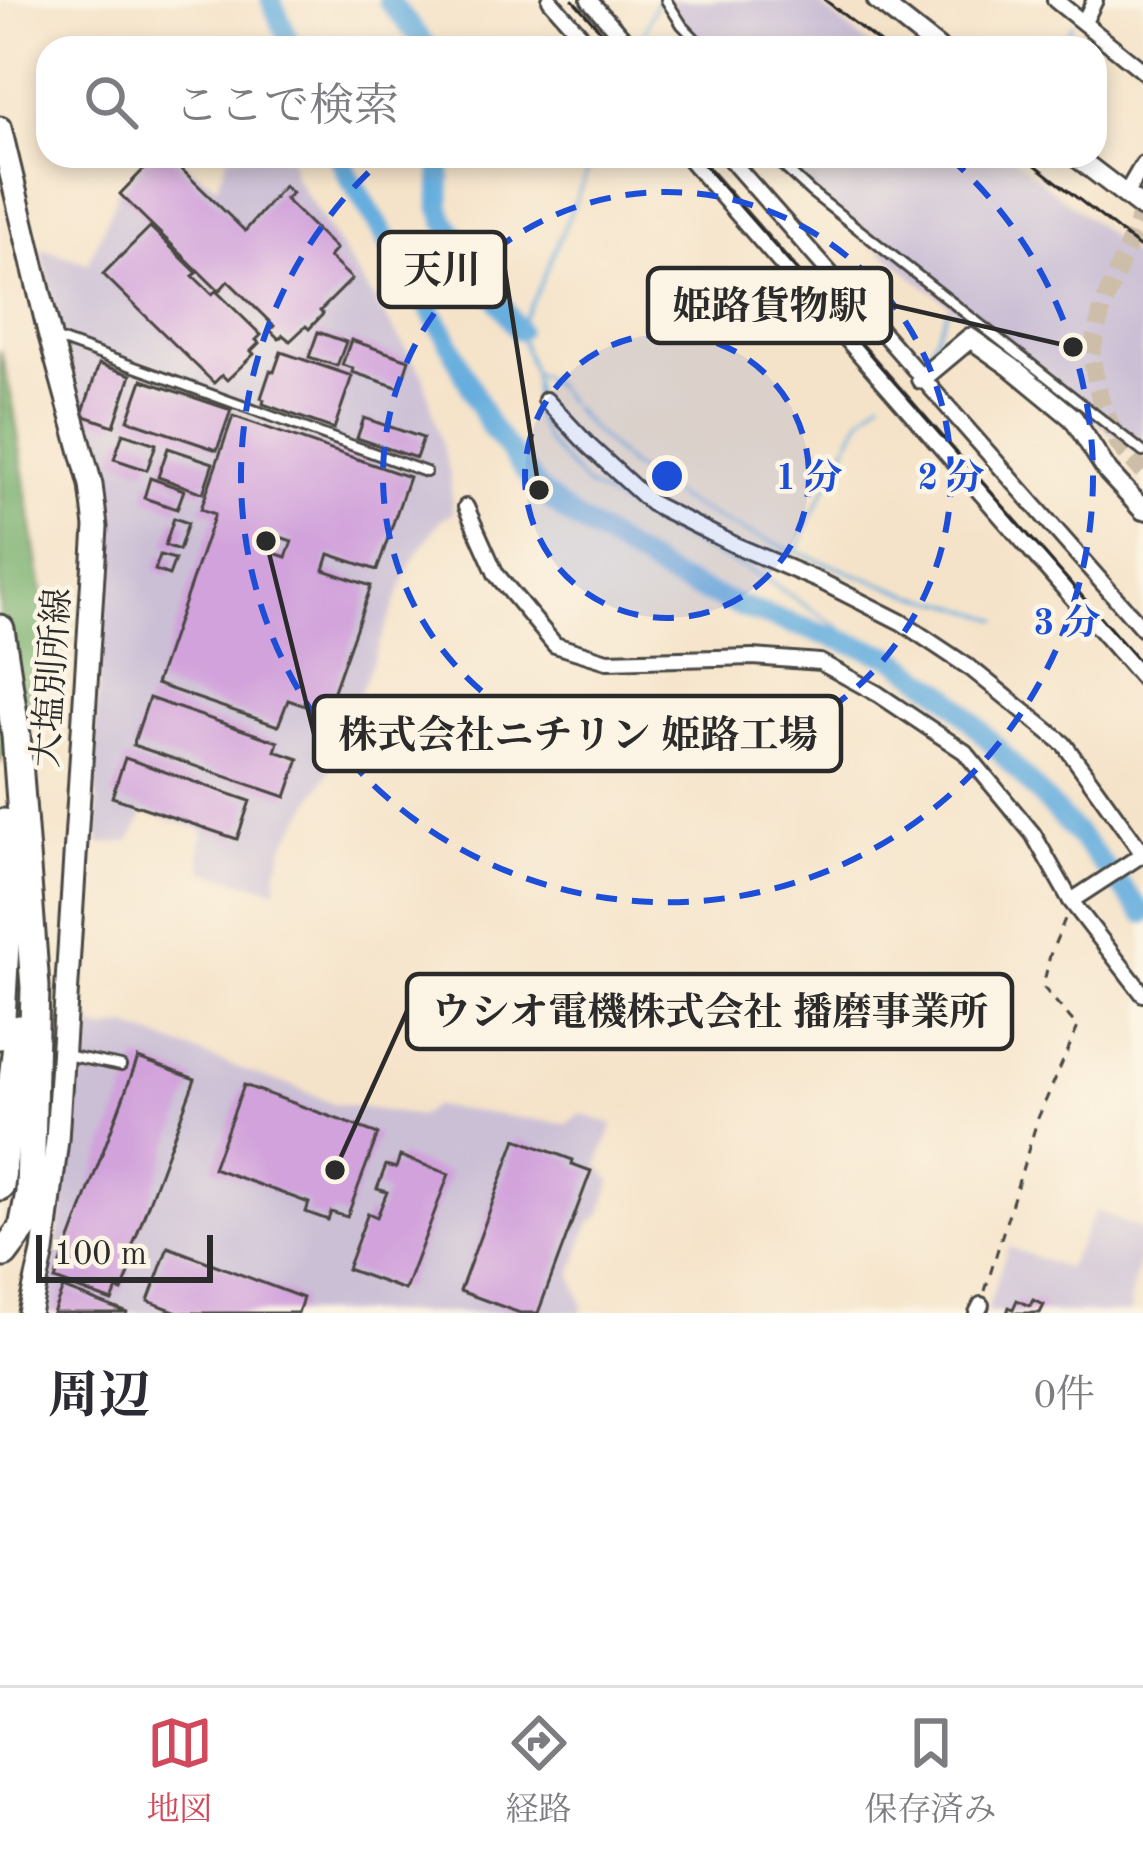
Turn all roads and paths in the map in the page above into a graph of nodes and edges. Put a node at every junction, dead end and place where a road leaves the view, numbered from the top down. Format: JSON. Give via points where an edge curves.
{"nodes":[{"id":1,"x":550,"y":0,"type":"edge"},
{"id":2,"x":589,"y":0,"type":"edge"},
{"id":3,"x":666,"y":0,"type":"edge"},
{"id":4,"x":877,"y":0,"type":"edge"},
{"id":5,"x":1054,"y":0,"type":"edge"},
{"id":6,"x":1095,"y":0,"type":"edge"},
{"id":7,"x":1077,"y":18,"type":"junction"},
{"id":8,"x":582,"y":36,"type":"edge"},
{"id":9,"x":621,"y":36,"type":"edge"},
{"id":10,"x":693,"y":36,"type":"edge"},
{"id":11,"x":923,"y":36,"type":"edge"},
{"id":12,"x":1100,"y":36,"type":"edge"},
{"id":13,"x":1107,"y":42,"type":"edge"},
{"id":14,"x":1143,"y":70,"type":"edge"},
{"id":15,"x":0,"y":128,"type":"edge"},
{"id":16,"x":1143,"y":164,"type":"edge"},
{"id":17,"x":697,"y":168,"type":"edge"},
{"id":18,"x":737,"y":168,"type":"edge"},
{"id":19,"x":785,"y":168,"type":"edge"},
{"id":20,"x":1090,"y":168,"type":"edge"},
{"id":21,"x":1125,"y":195,"type":"junction"},
{"id":22,"x":1143,"y":208,"type":"edge"},
{"id":23,"x":50,"y":336,"type":"junction"},
{"id":24,"x":921,"y":379,"type":"junction"},
{"id":25,"x":546,"y":400,"type":"dead end"},
{"id":26,"x":1143,"y":452,"type":"edge"},
{"id":27,"x":426,"y":472,"type":"dead end"},
{"id":28,"x":466,"y":507,"type":"dead end"},
{"id":29,"x":1143,"y":510,"type":"edge"},
{"id":30,"x":0,"y":628,"type":"edge"},
{"id":31,"x":1143,"y":629,"type":"edge"},
{"id":32,"x":1143,"y":679,"type":"edge"},
{"id":33,"x":0,"y":772,"type":"edge"},
{"id":34,"x":14,"y":846,"type":"junction"},
{"id":35,"x":1140,"y":856,"type":"edge"},
{"id":36,"x":1076,"y":899,"type":"junction"},
{"id":37,"x":0,"y":938,"type":"edge"},
{"id":38,"x":1143,"y":994,"type":"edge"},
{"id":39,"x":0,"y":1035,"type":"edge"},
{"id":40,"x":63,"y":1055,"type":"junction"},
{"id":41,"x":121,"y":1066,"type":"dead end"},
{"id":42,"x":2,"y":1164,"type":"edge"},
{"id":43,"x":0,"y":1186,"type":"edge"},
{"id":44,"x":4,"y":1253,"type":"dead end"},
{"id":45,"x":979,"y":1309,"type":"edge"},
{"id":46,"x":29,"y":1313,"type":"edge"}],
"edges":[{"from":1,"to":8,"type":"street"},
{"from":2,"to":9,"type":"street"},
{"from":3,"to":10,"type":"lane"},
{"from":4,"to":11,"type":"street"},
{"from":5,"to":7,"type":"street"},
{"from":6,"to":7,"type":"street"},
{"from":7,"to":12,"type":"street"},
{"from":13,"to":14,"type":"street"},
{"from":15,"to":23,"type":"main road","name":"大塩別所線"},
{"from":16,"to":21,"type":"street"},
{"from":17,"to":32,"type":"street"},
{"from":18,"to":24,"type":"street"},
{"from":19,"to":26,"type":"lane"},
{"from":20,"to":21,"type":"street"},
{"from":21,"to":22,"type":"street"},
{"from":23,"to":27,"type":"lane"},
{"from":23,"to":40,"type":"main road","name":"大塩別所線","via":[[96,527]]},
{"from":24,"to":29,"type":"street","via":[[970,338],[1073,418]]},
{"from":24,"to":31,"type":"street"},
{"from":25,"to":35,"type":"street","via":[[651,503],[901,622],[973,670],[1064,745]]},
{"from":28,"to":36,"type":"street","via":[[496,574],[555,645],[607,661],[820,662],[965,752]]},
{"from":30,"to":34,"type":"highway","via":[[16,735]]},
{"from":33,"to":34,"type":"highway"},
{"from":34,"to":37,"type":"highway"},
{"from":34,"to":39,"type":"highway"},
{"from":34,"to":42,"type":"highway","via":[[22,992]]},
{"from":34,"to":44,"type":"highway","via":[[34,987],[32,1159],[26,1218]]},
{"from":35,"to":36,"type":"street"},
{"from":36,"to":38,"type":"street"},
{"from":36,"to":45,"type":"path","via":[[1043,987],[1078,1027],[1038,1118]]},
{"from":40,"to":41,"type":"lane"},
{"from":40,"to":46,"type":"main road","name":"大塩別所線","via":[[50,1200]]},
{"from":42,"to":43,"type":"highway"}]}
